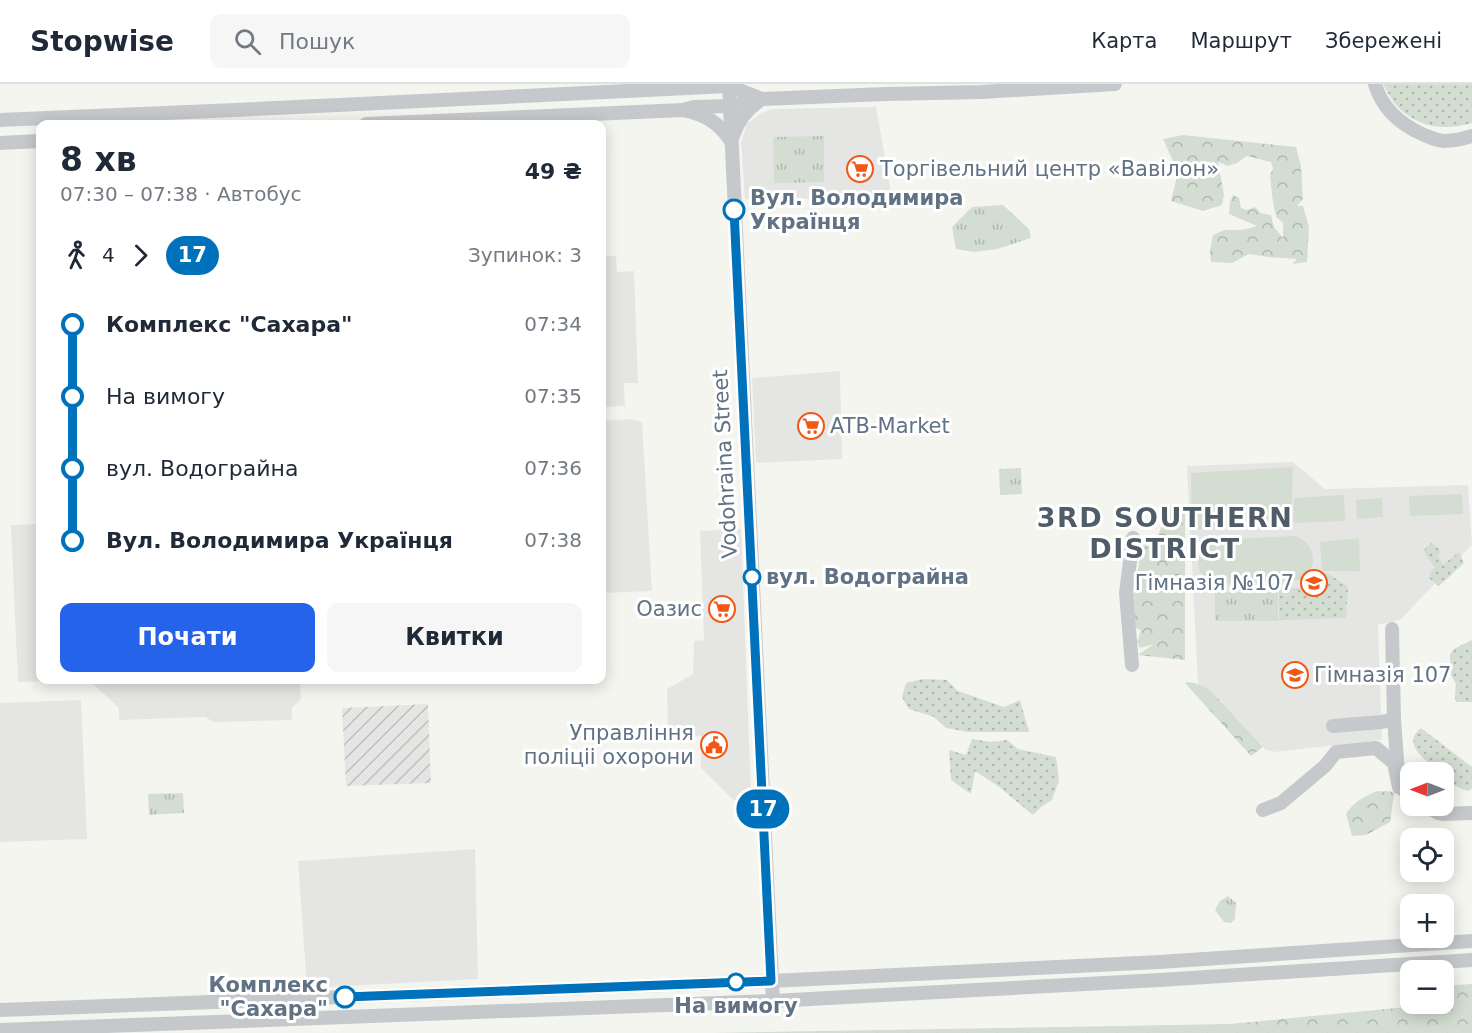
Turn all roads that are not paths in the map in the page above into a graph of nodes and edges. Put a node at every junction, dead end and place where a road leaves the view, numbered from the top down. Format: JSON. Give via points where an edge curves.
{"nodes":[{"id":1,"x":1115,"y":84,"type":"edge"},
{"id":2,"x":1362,"y":84,"type":"edge"},
{"id":3,"x":1375,"y":84,"type":"edge"},
{"id":4,"x":729,"y":86,"type":"junction"},
{"id":5,"x":762,"y":99,"type":"junction"},
{"id":6,"x":1384,"y":104,"type":"junction"},
{"id":7,"x":730,"y":106,"type":"junction"},
{"id":8,"x":683,"y":110,"type":"junction"},
{"id":9,"x":0,"y":120,"type":"edge"},
{"id":10,"x":457,"y":120,"type":"edge"},
{"id":11,"x":1472,"y":136,"type":"edge"},
{"id":12,"x":36,"y":141,"type":"edge"},
{"id":13,"x":731,"y":141,"type":"junction"},
{"id":14,"x":1445,"y":141,"type":"junction"},
{"id":15,"x":0,"y":143,"type":"edge"},
{"id":16,"x":1472,"y":149,"type":"edge"},
{"id":17,"x":1133,"y":538,"type":"dead end"},
{"id":18,"x":1392,"y":629,"type":"dead end"},
{"id":19,"x":1132,"y":665,"type":"dead end"},
{"id":20,"x":1394,"y":719,"type":"junction"},
{"id":21,"x":1333,"y":726,"type":"dead end"},
{"id":22,"x":1400,"y":762,"type":"edge"},
{"id":23,"x":1400,"y":779,"type":"edge"},
{"id":24,"x":1263,"y":810,"type":"dead end"},
{"id":25,"x":1472,"y":813,"type":"edge"},
{"id":26,"x":1454,"y":814,"type":"edge"},
{"id":27,"x":1472,"y":940,"type":"edge"},
{"id":28,"x":1472,"y":960,"type":"edge"},
{"id":29,"x":771,"y":981,"type":"junction"},
{"id":30,"x":773,"y":1001,"type":"junction"},
{"id":31,"x":0,"y":1010,"type":"edge"},
{"id":32,"x":0,"y":1030,"type":"edge"}],
"edges":[{"from":1,"to":5,"type":"street","via":[[982,93]]},
{"from":2,"to":6,"type":"street"},
{"from":3,"to":6,"type":"street"},
{"from":4,"to":5,"type":"street"},
{"from":4,"to":7,"type":"street","name":"Vodohraina Street"},
{"from":4,"to":9,"type":"street"},
{"from":5,"to":7,"type":"street"},
{"from":5,"to":13,"type":"street","via":[[741,117]]},
{"from":6,"to":14,"type":"street","via":[[1410,129]]},
{"from":7,"to":8,"type":"street"},
{"from":7,"to":13,"type":"street","name":"Vodohraina Street"},
{"from":8,"to":10,"type":"street"},
{"from":8,"to":13,"type":"street","via":[[709,119]]},
{"from":11,"to":14,"type":"street"},
{"from":12,"to":15,"type":"street"},
{"from":13,"to":29,"type":"street","name":"Vodohraina Street"},
{"from":14,"to":16,"type":"street"},
{"from":17,"to":19,"type":"street","via":[[1126,594]]},
{"from":18,"to":20,"type":"street"},
{"from":20,"to":21,"type":"street"},
{"from":20,"to":22,"type":"street"},
{"from":23,"to":24,"type":"street","via":[[1394,763],[1376,747],[1336,752],[1281,803]]},
{"from":25,"to":26,"type":"street"},
{"from":27,"to":29,"type":"street","via":[[1159,962]]},
{"from":28,"to":30,"type":"street"},
{"from":29,"to":30,"type":"street","name":"Vodohraina Street"},
{"from":29,"to":31,"type":"street"},
{"from":30,"to":32,"type":"street"}]}
